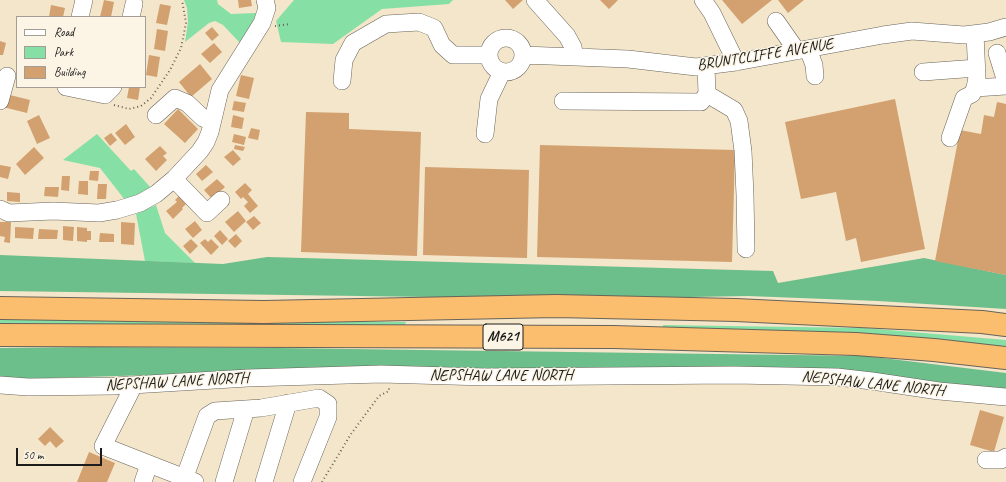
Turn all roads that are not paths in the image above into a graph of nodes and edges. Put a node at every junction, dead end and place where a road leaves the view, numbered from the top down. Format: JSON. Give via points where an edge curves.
{"nodes":[{"id":1,"x":84,"y":0,"type":"edge"},
{"id":2,"x":265,"y":0,"type":"edge"},
{"id":3,"x":535,"y":0,"type":"edge"},
{"id":4,"x":702,"y":0,"type":"edge"},
{"id":5,"x":80,"y":16,"type":"edge"},
{"id":6,"x":776,"y":21,"type":"dead end"},
{"id":7,"x":1006,"y":27,"type":"edge"},
{"id":8,"x":975,"y":34,"type":"junction"},
{"id":9,"x":802,"y":50,"type":"junction"},
{"id":10,"x":997,"y":53,"type":"dead end"},
{"id":11,"x":488,"y":55,"type":"junction"},
{"id":12,"x":523,"y":55,"type":"junction"},
{"id":13,"x":575,"y":57,"type":"junction"},
{"id":14,"x":736,"y":62,"type":"junction"},
{"id":15,"x":706,"y":66,"type":"junction"},
{"id":16,"x":977,"y":68,"type":"junction"},
{"id":17,"x":502,"y":72,"type":"junction"},
{"id":18,"x":922,"y":72,"type":"dead end"},
{"id":19,"x":8,"y":76,"type":"edge"},
{"id":20,"x":815,"y":76,"type":"dead end"},
{"id":21,"x":342,"y":81,"type":"dead end"},
{"id":22,"x":1006,"y":82,"type":"edge"},
{"id":23,"x":1006,"y":86,"type":"edge"},
{"id":24,"x":71,"y":88,"type":"edge"},
{"id":25,"x":975,"y":88,"type":"junction"},
{"id":26,"x":707,"y":94,"type":"junction"},
{"id":27,"x":108,"y":95,"type":"edge"},
{"id":28,"x":0,"y":101,"type":"edge"},
{"id":29,"x":563,"y":101,"type":"dead end"},
{"id":30,"x":156,"y":115,"type":"dead end"},
{"id":31,"x":212,"y":122,"type":"junction"},
{"id":32,"x":485,"y":134,"type":"dead end"},
{"id":33,"x":950,"y":138,"type":"dead end"},
{"id":34,"x":174,"y":179,"type":"junction"},
{"id":35,"x":221,"y":200,"type":"dead end"},
{"id":36,"x":0,"y":209,"type":"edge"},
{"id":37,"x":746,"y":250,"type":"dead end"},
{"id":38,"x":0,"y":308,"type":"edge"},
{"id":39,"x":1006,"y":325,"type":"edge"},
{"id":40,"x":0,"y":335,"type":"edge"},
{"id":41,"x":1006,"y":358,"type":"edge"},
{"id":42,"x":0,"y":385,"type":"edge"},
{"id":43,"x":134,"y":385,"type":"junction"},
{"id":44,"x":1004,"y":397,"type":"edge"},
{"id":45,"x":288,"y":403,"type":"junction"},
{"id":46,"x":246,"y":409,"type":"junction"},
{"id":47,"x":1006,"y":457,"type":"edge"},
{"id":48,"x":986,"y":460,"type":"dead end"},
{"id":49,"x":149,"y":464,"type":"junction"},
{"id":50,"x":188,"y":481,"type":"edge"},
{"id":51,"x":143,"y":482,"type":"edge"},
{"id":52,"x":224,"y":482,"type":"edge"},
{"id":53,"x":264,"y":482,"type":"edge"},
{"id":54,"x":302,"y":482,"type":"edge"}],
"edges":[{"from":1,"to":5,"type":"street"},
{"from":2,"to":31,"type":"street","via":[[267,8],[262,23],[220,90]]},
{"from":3,"to":13,"type":"street","via":[[567,36]]},
{"from":4,"to":14,"type":"street","via":[[712,13]]},
{"from":6,"to":9,"type":"street"},
{"from":7,"to":8,"type":"street","name":"BRUNTCLIFFE AVENUE"},
{"from":8,"to":9,"type":"street","name":"BRUNTCLIFFE AVENUE","via":[[912,31]]},
{"from":8,"to":16,"type":"street"},
{"from":9,"to":14,"type":"street","name":"BRUNTCLIFFE AVENUE"},
{"from":9,"to":20,"type":"street","via":[[814,65]]},
{"from":10,"to":22,"type":"street"},
{"from":11,"to":12,"type":"street","via":[[493,43],[506,38],[518,43]]},
{"from":11,"to":17,"type":"street","via":[[494,68]]},
{"from":11,"to":21,"type":"street","via":[[453,55],[442,45],[434,28],[419,22],[386,24],[353,43],[344,60]]},
{"from":12,"to":13,"type":"street","name":"BRUNTCLIFFE AVENUE"},
{"from":12,"to":17,"type":"street","via":[[518,68],[513,72]]},
{"from":13,"to":15,"type":"street","name":"BRUNTCLIFFE AVENUE"},
{"from":14,"to":15,"type":"street","name":"BRUNTCLIFFE AVENUE"},
{"from":15,"to":26,"type":"street"},
{"from":16,"to":18,"type":"street"},
{"from":16,"to":25,"type":"street"},
{"from":17,"to":32,"type":"street","via":[[489,99]]},
{"from":19,"to":28,"type":"street"},
{"from":23,"to":25,"type":"street"},
{"from":24,"to":27,"type":"street"},
{"from":25,"to":33,"type":"street","via":[[972,94],[964,98]]},
{"from":26,"to":29,"type":"street","via":[[701,102]]},
{"from":26,"to":37,"type":"street","via":[[734,110],[739,121],[745,188]]},
{"from":30,"to":31,"type":"street","via":[[175,98],[187,103],[203,118]]},
{"from":31,"to":34,"type":"street","via":[[203,146]]},
{"from":34,"to":35,"type":"street","via":[[207,213]]},
{"from":34,"to":36,"type":"street","via":[[140,203],[117,210],[99,213],[9,213]]},
{"from":38,"to":39,"type":"highway","number":"M621","via":[[264,312],[556,306],[736,310]]},
{"from":40,"to":41,"type":"highway","number":"M621","via":[[613,337],[856,344]]},
{"from":42,"to":43,"type":"street","name":"NEPSHAW LANE NORTH"},
{"from":43,"to":44,"type":"street","name":"NEPSHAW LANE NORTH","via":[[248,378],[390,374],[485,377],[734,375],[837,377]]},
{"from":43,"to":49,"type":"street","via":[[103,446]]},
{"from":45,"to":46,"type":"street"},
{"from":45,"to":53,"type":"street"},
{"from":45,"to":54,"type":"street","via":[[319,398],[328,404],[328,418]]},
{"from":46,"to":50,"type":"street","via":[[215,411],[207,416]]},
{"from":46,"to":52,"type":"street"},
{"from":47,"to":48,"type":"street","via":[[1001,460]]},
{"from":49,"to":50,"type":"street"},
{"from":49,"to":51,"type":"street"}]}
